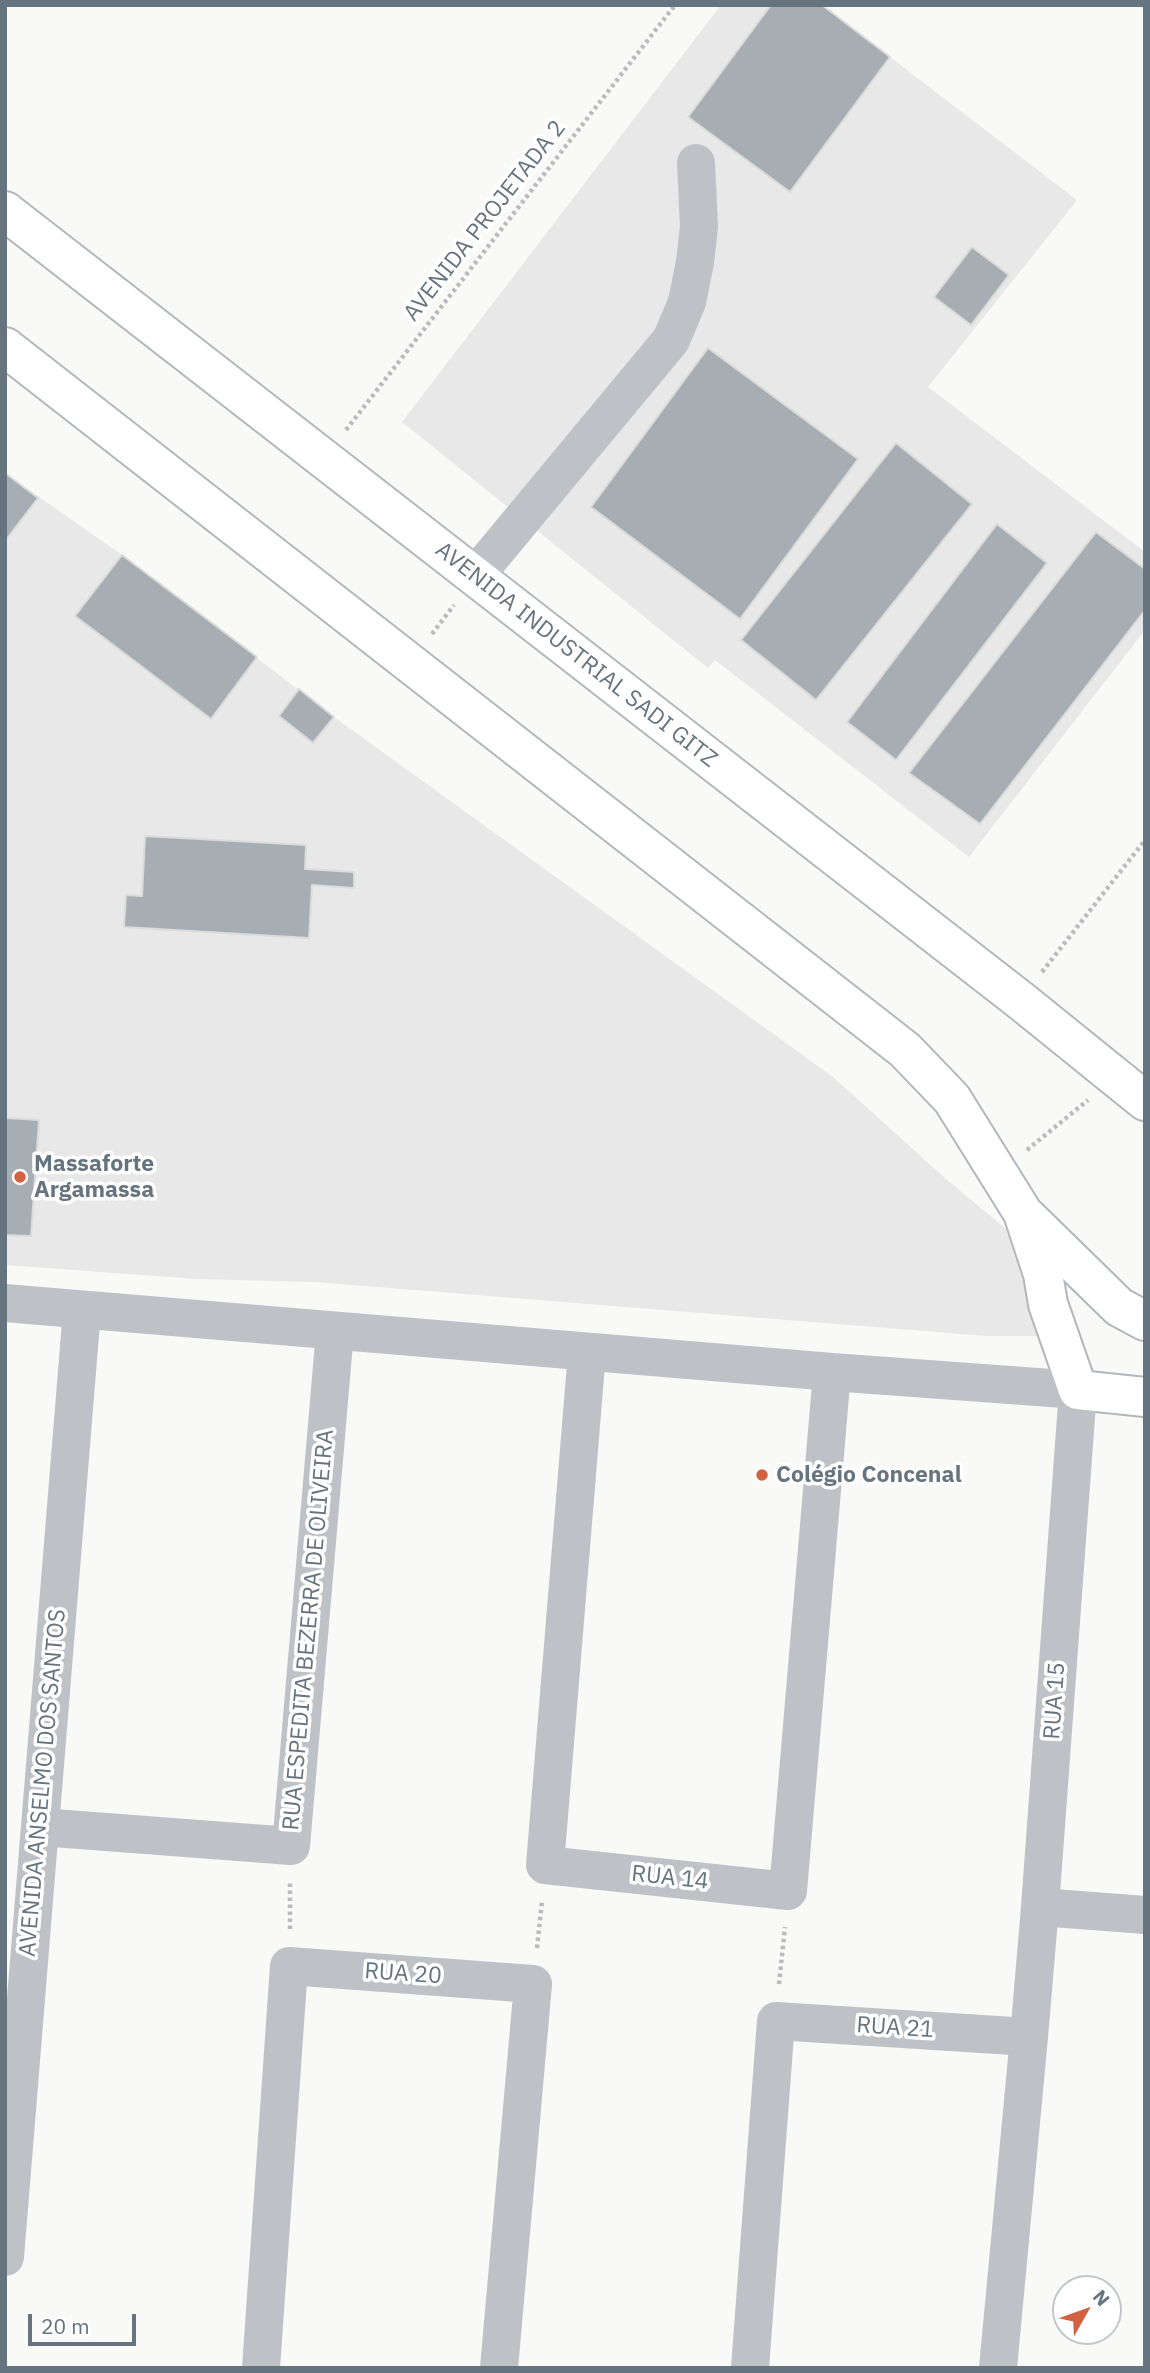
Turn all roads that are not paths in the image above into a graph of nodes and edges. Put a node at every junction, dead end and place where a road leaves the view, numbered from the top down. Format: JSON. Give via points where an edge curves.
{"nodes":[{"id":1,"x":696,"y":163,"type":"dead end"},
{"id":2,"x":5,"y":211,"type":"edge"},
{"id":3,"x":5,"y":347,"type":"edge"},
{"id":4,"x":475,"y":576,"type":"junction"},
{"id":5,"x":1145,"y":1101,"type":"edge"},
{"id":6,"x":1023,"y":1213,"type":"junction"},
{"id":7,"x":5,"y":1303,"type":"edge"},
{"id":8,"x":82,"y":1310,"type":"junction"},
{"id":9,"x":1145,"y":1321,"type":"edge"},
{"id":10,"x":335,"y":1331,"type":"junction"},
{"id":11,"x":587,"y":1352,"type":"junction"},
{"id":12,"x":832,"y":1372,"type":"junction"},
{"id":13,"x":1079,"y":1391,"type":"junction"},
{"id":14,"x":1145,"y":1397,"type":"edge"},
{"id":15,"x":40,"y":1827,"type":"junction"},
{"id":16,"x":1040,"y":1907,"type":"junction"},
{"id":17,"x":1145,"y":1915,"type":"edge"},
{"id":18,"x":17,"y":1949,"type":"edge"},
{"id":19,"x":1029,"y":2037,"type":"junction"},
{"id":20,"x":5,"y":2257,"type":"edge"},
{"id":21,"x":261,"y":2368,"type":"edge"},
{"id":22,"x":499,"y":2368,"type":"edge"},
{"id":23,"x":750,"y":2368,"type":"edge"},
{"id":24,"x":998,"y":2368,"type":"edge"}],
"edges":[{"from":1,"to":4,"type":"street","via":[[699,227],[695,262],[687,302],[671,340]]},
{"from":2,"to":4,"type":"main road","name":"AVENIDA INDUSTRIAL SADI GITZ"},
{"from":3,"to":6,"type":"main road","via":[[905,1051],[952,1099]]},
{"from":4,"to":5,"type":"main road","name":"AVENIDA INDUSTRIAL SADI GITZ"},
{"from":6,"to":9,"type":"main road","via":[[1119,1307]]},
{"from":6,"to":13,"type":"main road"},
{"from":7,"to":8,"type":"street"},
{"from":8,"to":10,"type":"street"},
{"from":8,"to":15,"type":"street","name":"AVENIDA ANSELMO DOS SANTOS"},
{"from":10,"to":11,"type":"street"},
{"from":10,"to":15,"type":"street","name":"RUA ESPEDITA BEZERRA DE OLIVEIRA","via":[[291,1846]]},
{"from":11,"to":12,"type":"street"},
{"from":11,"to":12,"type":"street","name":"RUA 14","via":[[545,1865],[788,1891]]},
{"from":12,"to":13,"type":"street"},
{"from":13,"to":14,"type":"main road"},
{"from":13,"to":16,"type":"street","name":"RUA 15"},
{"from":15,"to":18,"type":"street","name":"AVENIDA ANSELMO DOS SANTOS"},
{"from":16,"to":17,"type":"street"},
{"from":16,"to":19,"type":"street","name":"RUA 15"},
{"from":18,"to":20,"type":"street","name":"AVENIDA ANSELMO DOS SANTOS"},
{"from":19,"to":23,"type":"street","name":"RUA 21","via":[[776,2021]]},
{"from":19,"to":24,"type":"street"},
{"from":21,"to":22,"type":"street","name":"RUA 20","via":[[289,1966],[533,1984]]}]}
